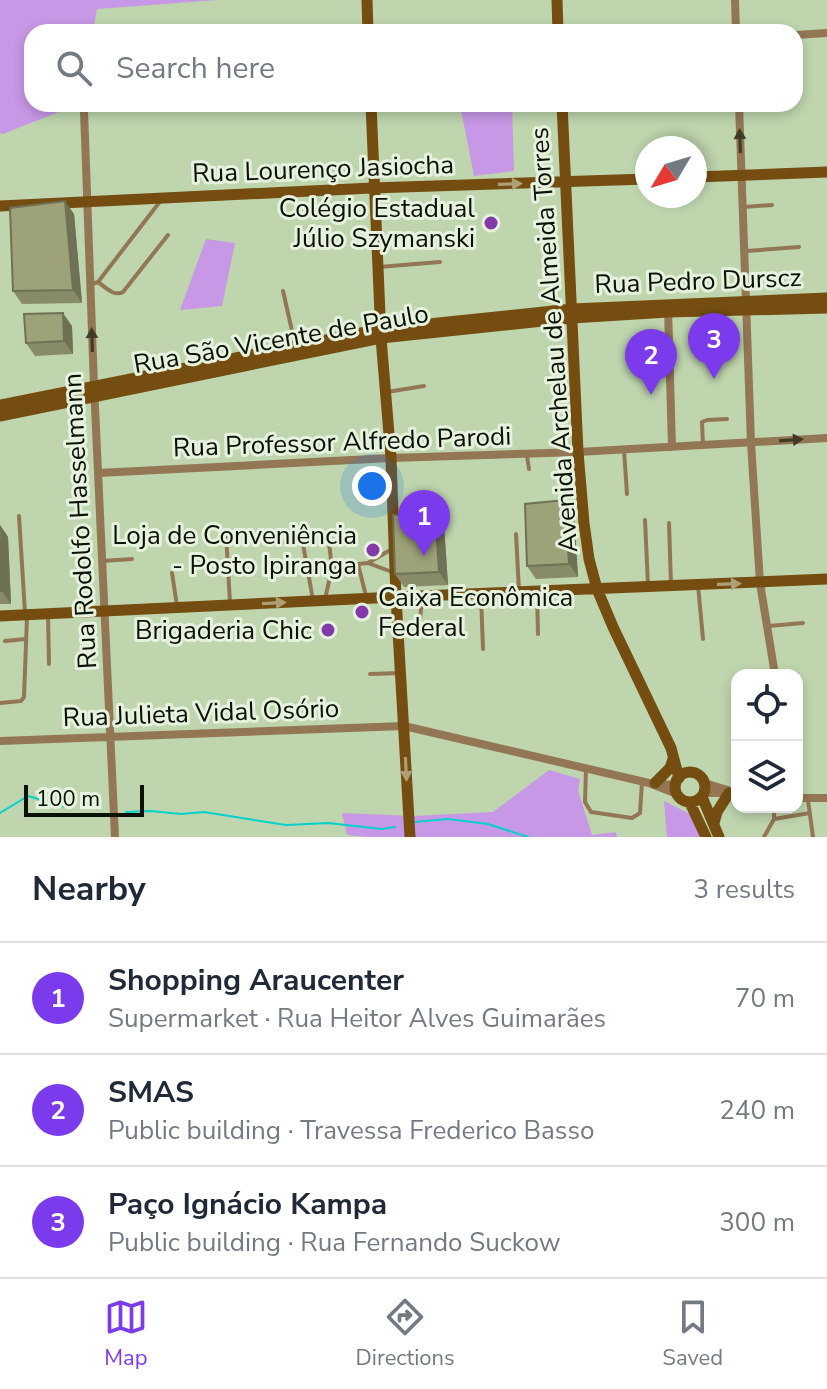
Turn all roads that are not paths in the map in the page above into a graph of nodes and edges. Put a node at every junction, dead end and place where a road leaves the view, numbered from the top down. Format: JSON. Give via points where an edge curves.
{"nodes":[{"id":1,"x":367,"y":0,"type":"edge"},
{"id":2,"x":557,"y":0,"type":"edge"},
{"id":3,"x":735,"y":0,"type":"edge"},
{"id":4,"x":368,"y":24,"type":"edge"},
{"id":5,"x":558,"y":24,"type":"edge"},
{"id":6,"x":736,"y":24,"type":"edge"},
{"id":7,"x":827,"y":33,"type":"edge"},
{"id":8,"x":803,"y":34,"type":"edge"},
{"id":9,"x":84,"y":112,"type":"edge"},
{"id":10,"x":371,"y":112,"type":"edge"},
{"id":11,"x":562,"y":112,"type":"edge"},
{"id":12,"x":739,"y":112,"type":"edge"},
{"id":13,"x":827,"y":172,"type":"edge"},
{"id":14,"x":742,"y":176,"type":"junction"},
{"id":15,"x":707,"y":177,"type":"edge"},
{"id":16,"x":635,"y":179,"type":"edge"},
{"id":17,"x":565,"y":182,"type":"junction"},
{"id":18,"x":376,"y":188,"type":"junction"},
{"id":19,"x":164,"y":197,"type":"junction"},
{"id":20,"x":88,"y":203,"type":"junction"},
{"id":21,"x":772,"y":205,"type":"dead end"},
{"id":22,"x":0,"y":206,"type":"edge"},
{"id":23,"x":743,"y":207,"type":"junction"},
{"id":24,"x":168,"y":235,"type":"dead end"},
{"id":25,"x":799,"y":247,"type":"dead end"},
{"id":26,"x":745,"y":251,"type":"junction"},
{"id":27,"x":440,"y":262,"type":"dead end"},
{"id":28,"x":379,"y":267,"type":"junction"},
{"id":29,"x":94,"y":283,"type":"junction"},
{"id":30,"x":283,"y":291,"type":"dead end"},
{"id":31,"x":827,"y":298,"type":"edge"},
{"id":32,"x":747,"y":306,"type":"junction"},
{"id":33,"x":827,"y":308,"type":"edge"},
{"id":34,"x":668,"y":309,"type":"junction"},
{"id":35,"x":572,"y":313,"type":"junction"},
{"id":36,"x":381,"y":334,"type":"junction"},
{"id":37,"x":295,"y":346,"type":"junction"},
{"id":38,"x":424,"y":386,"type":"dead end"},
{"id":39,"x":94,"y":391,"type":"junction"},
{"id":40,"x":385,"y":392,"type":"junction"},
{"id":41,"x":0,"y":405,"type":"edge"},
{"id":42,"x":0,"y":416,"type":"edge"},
{"id":43,"x":727,"y":419,"type":"dead end"},
{"id":44,"x":827,"y":438,"type":"edge"},
{"id":45,"x":751,"y":443,"type":"junction"},
{"id":46,"x":703,"y":446,"type":"junction"},
{"id":47,"x":672,"y":447,"type":"junction"},
{"id":48,"x":624,"y":450,"type":"junction"},
{"id":49,"x":578,"y":452,"type":"junction"},
{"id":50,"x":527,"y":454,"type":"junction"},
{"id":51,"x":391,"y":458,"type":"junction"},
{"id":52,"x":529,"y":469,"type":"dead end"},
{"id":53,"x":98,"y":473,"type":"junction"},
{"id":54,"x":627,"y":494,"type":"dead end"},
{"id":55,"x":19,"y":516,"type":"dead end"},
{"id":56,"x":645,"y":520,"type":"dead end"},
{"id":57,"x":669,"y":523,"type":"dead end"},
{"id":58,"x":226,"y":534,"type":"dead end"},
{"id":59,"x":516,"y":534,"type":"dead end"},
{"id":60,"x":329,"y":543,"type":"dead end"},
{"id":61,"x":276,"y":544,"type":"dead end"},
{"id":62,"x":394,"y":548,"type":"junction"},
{"id":63,"x":132,"y":559,"type":"dead end"},
{"id":64,"x":102,"y":561,"type":"junction"},
{"id":65,"x":368,"y":563,"type":"junction"},
{"id":66,"x":358,"y":564,"type":"junction"},
{"id":67,"x":332,"y":568,"type":"junction"},
{"id":68,"x":172,"y":573,"type":"dead end"},
{"id":69,"x":395,"y":573,"type":"junction"},
{"id":70,"x":827,"y":579,"type":"edge"},
{"id":71,"x":760,"y":583,"type":"junction"},
{"id":72,"x":698,"y":585,"type":"junction"},
{"id":73,"x":671,"y":586,"type":"junction"},
{"id":74,"x":648,"y":587,"type":"junction"},
{"id":75,"x":597,"y":589,"type":"junction"},
{"id":76,"x":537,"y":591,"type":"junction"},
{"id":77,"x":519,"y":592,"type":"junction"},
{"id":78,"x":481,"y":593,"type":"junction"},
{"id":79,"x":423,"y":595,"type":"junction"},
{"id":80,"x":396,"y":597,"type":"junction"},
{"id":81,"x":366,"y":598,"type":"junction"},
{"id":82,"x":319,"y":601,"type":"junction"},
{"id":83,"x":230,"y":605,"type":"junction"},
{"id":84,"x":177,"y":608,"type":"junction"},
{"id":85,"x":105,"y":612,"type":"junction"},
{"id":86,"x":48,"y":614,"type":"junction"},
{"id":87,"x":26,"y":615,"type":"junction"},
{"id":88,"x":0,"y":616,"type":"edge"},
{"id":89,"x":803,"y":623,"type":"dead end"},
{"id":90,"x":767,"y":626,"type":"junction"},
{"id":91,"x":398,"y":628,"type":"junction"},
{"id":92,"x":538,"y":634,"type":"dead end"},
{"id":93,"x":26,"y":639,"type":"junction"},
{"id":94,"x":703,"y":639,"type":"dead end"},
{"id":95,"x":5,"y":641,"type":"dead end"},
{"id":96,"x":483,"y":649,"type":"dead end"},
{"id":97,"x":49,"y":664,"type":"dead end"},
{"id":98,"x":774,"y":669,"type":"edge"},
{"id":99,"x":400,"y":673,"type":"junction"},
{"id":100,"x":370,"y":674,"type":"dead end"},
{"id":101,"x":0,"y":703,"type":"edge"},
{"id":102,"x":404,"y":726,"type":"junction"},
{"id":103,"x":111,"y":737,"type":"junction"},
{"id":104,"x":0,"y":741,"type":"edge"},
{"id":105,"x":672,"y":753,"type":"junction"},
{"id":106,"x":586,"y":769,"type":"junction"},
{"id":107,"x":694,"y":772,"type":"junction"},
{"id":108,"x":648,"y":783,"type":"junction"},
{"id":109,"x":677,"y":786,"type":"junction"},
{"id":110,"x":731,"y":793,"type":"edge"},
{"id":111,"x":700,"y":794,"type":"junction"},
{"id":112,"x":731,"y":796,"type":"edge"},
{"id":113,"x":803,"y":798,"type":"edge"},
{"id":114,"x":807,"y":798,"type":"junction"},
{"id":115,"x":827,"y":798,"type":"edge"},
{"id":116,"x":774,"y":813,"type":"edge"},
{"id":117,"x":810,"y":813,"type":"junction"},
{"id":118,"x":774,"y":819,"type":"junction"},
{"id":119,"x":714,"y":824,"type":"junction"},
{"id":120,"x":115,"y":837,"type":"edge"},
{"id":121,"x":410,"y":837,"type":"edge"},
{"id":122,"x":706,"y":837,"type":"edge"},
{"id":123,"x":719,"y":837,"type":"edge"},
{"id":124,"x":764,"y":837,"type":"edge"},
{"id":125,"x":813,"y":837,"type":"edge"}],
"edges":[{"from":1,"to":4,"type":"street"},
{"from":2,"to":5,"type":"street"},
{"from":3,"to":6,"type":"street"},
{"from":7,"to":8,"type":"street"},
{"from":9,"to":20,"type":"street","name":"Rua Rodolfo Hasselmann"},
{"from":10,"to":18,"type":"street"},
{"from":11,"to":17,"type":"street","name":"Avenida Archelau de Almeida Torres"},
{"from":14,"to":12,"type":"street","one_way":true},
{"from":13,"to":14,"type":"street"},
{"from":14,"to":15,"type":"street"},
{"from":14,"to":23,"type":"street"},
{"from":16,"to":17,"type":"street","name":"Rua Lourenço Jasiocha"},
{"from":18,"to":17,"type":"street","name":"Rua Lourenço Jasiocha","one_way":true},
{"from":17,"to":35,"type":"street","name":"Avenida Archelau de Almeida Torres"},
{"from":18,"to":19,"type":"street","name":"Rua Lourenço Jasiocha"},
{"from":18,"to":28,"type":"street"},
{"from":19,"to":20,"type":"street","name":"Rua Lourenço Jasiocha"},
{"from":19,"to":29,"type":"lane"},
{"from":20,"to":22,"type":"street","name":"Rua Lourenço Jasiocha"},
{"from":20,"to":29,"type":"street","name":"Rua Rodolfo Hasselmann"},
{"from":21,"to":23,"type":"lane"},
{"from":23,"to":26,"type":"street"},
{"from":24,"to":29,"type":"lane","via":[[123,292]]},
{"from":25,"to":26,"type":"lane"},
{"from":26,"to":32,"type":"street"},
{"from":27,"to":28,"type":"lane"},
{"from":28,"to":36,"type":"street"},
{"from":39,"to":29,"type":"street","name":"Rua Rodolfo Hasselmann","one_way":true},
{"from":30,"to":37,"type":"lane"},
{"from":31,"to":32,"type":"street","name":"Rua Pedro Durscz"},
{"from":32,"to":33,"type":"street","name":"Rua Pedro Durscz"},
{"from":32,"to":34,"type":"street","name":"Rua Pedro Durscz"},
{"from":32,"to":45,"type":"street"},
{"from":34,"to":35,"type":"street","name":"Rua Pedro Durscz"},
{"from":34,"to":47,"type":"street"},
{"from":35,"to":36,"type":"street","name":"Rua São Vicente de Paulo"},
{"from":35,"to":49,"type":"street","name":"Avenida Archelau de Almeida Torres"},
{"from":36,"to":37,"type":"street","name":"Rua São Vicente de Paulo"},
{"from":36,"to":39,"type":"street","name":"Rua São Vicente de Paulo"},
{"from":36,"to":40,"type":"street"},
{"from":37,"to":39,"type":"street","name":"Rua São Vicente de Paulo"},
{"from":38,"to":40,"type":"lane"},
{"from":39,"to":41,"type":"street","name":"Rua São Vicente de Paulo"},
{"from":39,"to":42,"type":"street","name":"Rua São Vicente de Paulo"},
{"from":39,"to":53,"type":"street","name":"Rua Rodolfo Hasselmann"},
{"from":40,"to":51,"type":"street"},
{"from":43,"to":46,"type":"lane","via":[[702,422]]},
{"from":45,"to":44,"type":"street","name":"Rua Professor Alfredo Parodi","one_way":true},
{"from":45,"to":46,"type":"street","name":"Rua Professor Alfredo Parodi"},
{"from":45,"to":71,"type":"street"},
{"from":46,"to":47,"type":"street","name":"Rua Professor Alfredo Parodi"},
{"from":47,"to":48,"type":"street","name":"Rua Professor Alfredo Parodi"},
{"from":48,"to":49,"type":"street","name":"Rua Professor Alfredo Parodi"},
{"from":48,"to":54,"type":"lane"},
{"from":49,"to":50,"type":"street","name":"Rua Professor Alfredo Parodi"},
{"from":49,"to":75,"type":"street","name":"Avenida Archelau de Almeida Torres"},
{"from":50,"to":51,"type":"street","name":"Rua Professor Alfredo Parodi"},
{"from":50,"to":52,"type":"lane"},
{"from":51,"to":53,"type":"street","name":"Rua Professor Alfredo Parodi"},
{"from":51,"to":62,"type":"street"},
{"from":53,"to":64,"type":"street","name":"Rua Rodolfo Hasselmann"},
{"from":55,"to":87,"type":"lane"},
{"from":56,"to":74,"type":"lane"},
{"from":57,"to":73,"type":"lane"},
{"from":58,"to":83,"type":"lane"},
{"from":59,"to":77,"type":"lane"},
{"from":60,"to":67,"type":"lane"},
{"from":61,"to":82,"type":"lane","via":[[303,544]]},
{"from":62,"to":65,"type":"lane"},
{"from":62,"to":69,"type":"street"},
{"from":63,"to":64,"type":"lane"},
{"from":64,"to":85,"type":"street","name":"Rua Rodolfo Hasselmann"},
{"from":65,"to":66,"type":"lane"},
{"from":65,"to":69,"type":"lane"},
{"from":66,"to":67,"type":"lane"},
{"from":66,"to":81,"type":"lane"},
{"from":67,"to":82,"type":"lane"},
{"from":68,"to":84,"type":"lane"},
{"from":69,"to":80,"type":"street"},
{"from":70,"to":71,"type":"street"},
{"from":72,"to":71,"type":"street","one_way":true},
{"from":71,"to":90,"type":"street"},
{"from":72,"to":73,"type":"street"},
{"from":72,"to":94,"type":"lane"},
{"from":73,"to":74,"type":"street"},
{"from":74,"to":75,"type":"street"},
{"from":75,"to":76,"type":"street"},
{"from":75,"to":105,"type":"street","name":"Avenida Archelau de Almeida Torres"},
{"from":76,"to":77,"type":"street"},
{"from":76,"to":92,"type":"lane"},
{"from":77,"to":78,"type":"street"},
{"from":78,"to":79,"type":"street"},
{"from":78,"to":96,"type":"lane"},
{"from":79,"to":80,"type":"street"},
{"from":79,"to":91,"type":"lane","via":[[420,620]]},
{"from":80,"to":81,"type":"street"},
{"from":80,"to":91,"type":"street"},
{"from":81,"to":82,"type":"street"},
{"from":83,"to":82,"type":"street","one_way":true},
{"from":83,"to":84,"type":"street"},
{"from":84,"to":85,"type":"street"},
{"from":85,"to":86,"type":"street"},
{"from":85,"to":103,"type":"street","name":"Rua Rodolfo Hasselmann"},
{"from":86,"to":87,"type":"street"},
{"from":86,"to":97,"type":"lane"},
{"from":87,"to":88,"type":"street"},
{"from":87,"to":93,"type":"lane"},
{"from":89,"to":90,"type":"lane"},
{"from":90,"to":98,"type":"street"},
{"from":91,"to":99,"type":"street"},
{"from":93,"to":95,"type":"lane"},
{"from":93,"to":101,"type":"lane","via":[[23,700]]},
{"from":99,"to":100,"type":"lane"},
{"from":99,"to":102,"type":"street"},
{"from":102,"to":103,"type":"street","name":"Rua Julieta Vidal Osório"},
{"from":102,"to":106,"type":"street","name":"Rua Julieta Vidal Osório"},
{"from":102,"to":121,"type":"street","one_way":true},
{"from":103,"to":104,"type":"street","name":"Rua Julieta Vidal Osório"},
{"from":103,"to":120,"type":"street","name":"Rua Rodolfo Hasselmann"},
{"from":105,"to":107,"type":"street","name":"Avenida Archelau de Almeida Torres"},
{"from":105,"to":108,"type":"street","via":[[670,768]]},
{"from":105,"to":109,"type":"street","name":"Avenida Archelau de Almeida Torres"},
{"from":106,"to":108,"type":"street","name":"Rua Julieta Vidal Osório"},
{"from":106,"to":108,"type":"lane","via":[[585,802],[591,812],[638,816]]},
{"from":107,"to":109,"type":"street","via":[[683,774]]},
{"from":107,"to":111,"type":"street","via":[[703,778]]},
{"from":108,"to":109,"type":"street","name":"Rua Julieta Vidal Osório"},
{"from":109,"to":111,"type":"street","via":[[685,802]]},
{"from":110,"to":111,"type":"street"},
{"from":111,"to":119,"type":"street"},
{"from":111,"to":122,"type":"street"},
{"from":112,"to":119,"type":"street"},
{"from":113,"to":114,"type":"street"},
{"from":114,"to":115,"type":"street"},
{"from":114,"to":117,"type":"lane"},
{"from":116,"to":118,"type":"lane"},
{"from":117,"to":118,"type":"lane"},
{"from":117,"to":125,"type":"lane"},
{"from":118,"to":124,"type":"lane"},
{"from":119,"to":123,"type":"street"}]}
